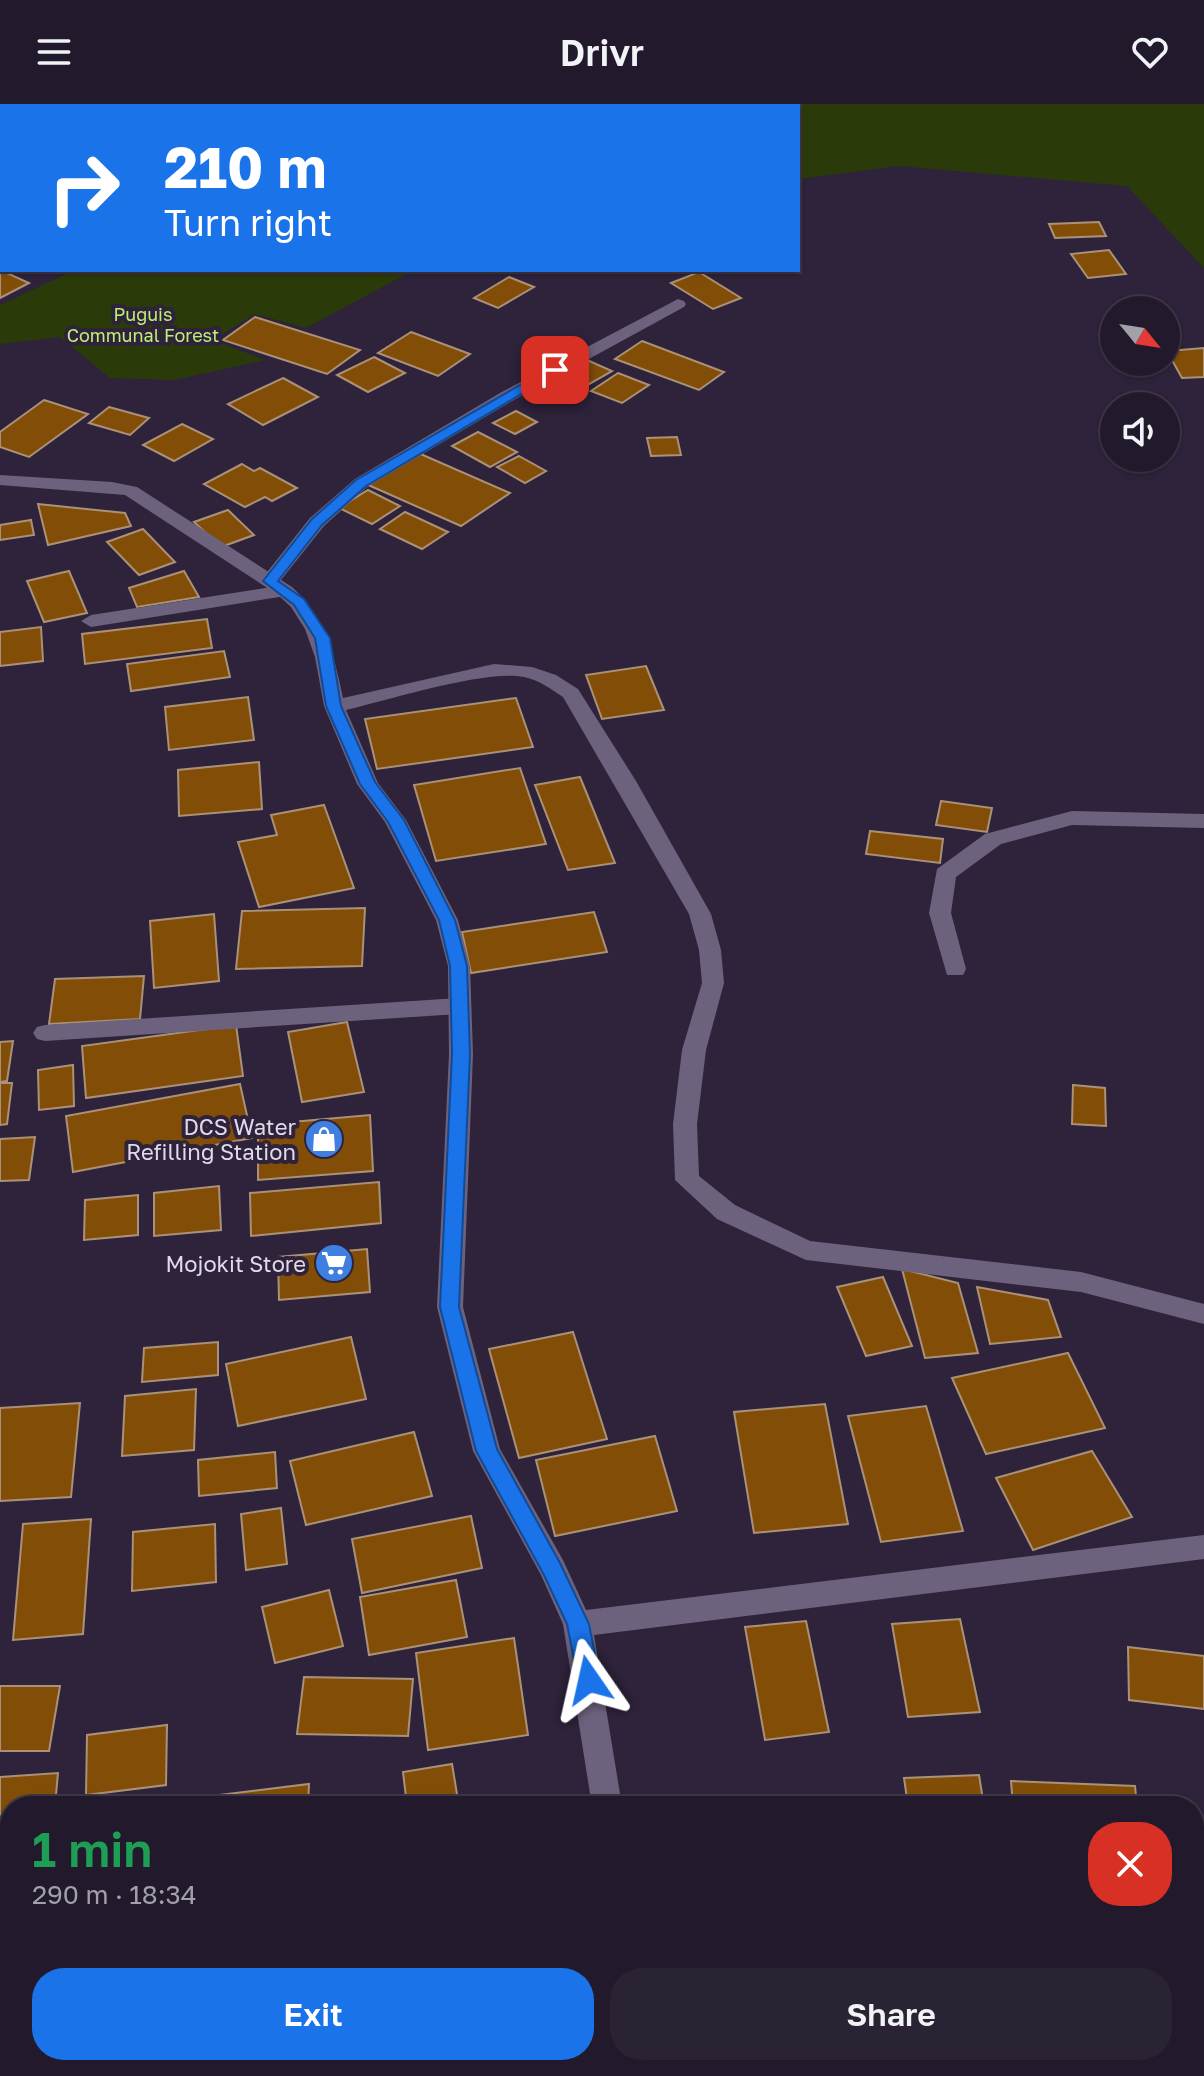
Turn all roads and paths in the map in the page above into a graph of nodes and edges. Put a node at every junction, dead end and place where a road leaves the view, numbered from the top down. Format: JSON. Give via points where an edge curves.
{"nodes":[{"id":1,"x":678,"y":304,"type":"dead end"},
{"id":2,"x":0,"y":480,"type":"edge"},
{"id":3,"x":278,"y":586,"type":"junction"},
{"id":4,"x":91,"y":621,"type":"dead end"},
{"id":5,"x":334,"y":706,"type":"junction"},
{"id":6,"x":1204,"y":821,"type":"edge"},
{"id":7,"x":955,"y":969,"type":"dead end"},
{"id":8,"x":459,"y":1006,"type":"junction"},
{"id":9,"x":45,"y":1033,"type":"dead end"},
{"id":10,"x":1204,"y":1314,"type":"edge"},
{"id":11,"x":1204,"y":1547,"type":"edge"},
{"id":12,"x":578,"y":1624,"type":"junction"},
{"id":13,"x":605,"y":1796,"type":"edge"}],
"edges":[{"from":1,"to":3,"type":"street","via":[[361,483],[317,522]]},
{"from":2,"to":3,"type":"street","via":[[131,491]]},
{"from":3,"to":4,"type":"street"},
{"from":3,"to":5,"type":"street","via":[[299,602],[322,638]]},
{"from":5,"to":8,"type":"street","via":[[368,784],[395,820],[447,920],[459,966]]},
{"from":5,"to":10,"type":"street","via":[[494,670],[525,671],[571,693],[700,914],[713,983],[694,1050],[685,1124],[687,1180],[726,1212],[806,1250],[1081,1282]]},
{"from":6,"to":7,"type":"street","via":[[1072,818],[993,839],[945,874],[940,913]]},
{"from":8,"to":9,"type":"street"},
{"from":8,"to":12,"type":"street","via":[[450,1307],[487,1451]]},
{"from":11,"to":12,"type":"street"},
{"from":12,"to":13,"type":"street"}]}
